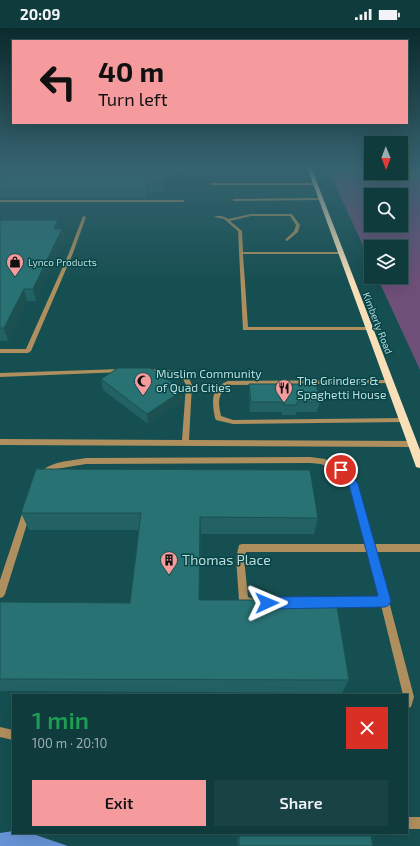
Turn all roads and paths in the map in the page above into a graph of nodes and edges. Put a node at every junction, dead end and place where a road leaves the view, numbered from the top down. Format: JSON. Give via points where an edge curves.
{"nodes":[{"id":1,"x":322,"y":205,"type":"edge"},
{"id":2,"x":84,"y":217,"type":"dead end"},
{"id":3,"x":216,"y":217,"type":"dead end"},
{"id":4,"x":226,"y":220,"type":"junction"},
{"id":5,"x":287,"y":240,"type":"dead end"},
{"id":6,"x":242,"y":253,"type":"junction"},
{"id":7,"x":341,"y":253,"type":"junction"},
{"id":8,"x":369,"y":329,"type":"junction"},
{"id":9,"x":0,"y":351,"type":"edge"},
{"id":10,"x":141,"y":370,"type":"edge"},
{"id":11,"x":126,"y":371,"type":"edge"},
{"id":12,"x":155,"y":372,"type":"junction"},
{"id":13,"x":0,"y":375,"type":"edge"},
{"id":14,"x":166,"y":381,"type":"edge"},
{"id":15,"x":389,"y":382,"type":"junction"},
{"id":16,"x":403,"y":420,"type":"junction"},
{"id":17,"x":0,"y":442,"type":"edge"},
{"id":18,"x":186,"y":443,"type":"junction"},
{"id":19,"x":412,"y":444,"type":"junction"},
{"id":20,"x":420,"y":464,"type":"edge"},
{"id":21,"x":40,"y":479,"type":"edge"},
{"id":22,"x":29,"y":506,"type":"edge"},
{"id":23,"x":371,"y":547,"type":"junction"},
{"id":24,"x":420,"y":548,"type":"edge"},
{"id":25,"x":0,"y":594,"type":"edge"},
{"id":26,"x":385,"y":601,"type":"junction"},
{"id":27,"x":314,"y":602,"type":"edge"},
{"id":28,"x":260,"y":603,"type":"edge"},
{"id":29,"x":408,"y":700,"type":"edge"},
{"id":30,"x":0,"y":732,"type":"edge"},
{"id":31,"x":12,"y":735,"type":"edge"},
{"id":32,"x":408,"y":822,"type":"edge"},
{"id":33,"x":420,"y":823,"type":"edge"}],
"edges":[{"from":1,"to":7,"type":"main road","name":"Kimberly Road"},
{"from":2,"to":9,"type":"lane","via":[[28,351]]},
{"from":3,"to":4,"type":"lane"},
{"from":4,"to":5,"type":"lane","via":[[251,215],[291,215],[298,225]]},
{"from":4,"to":6,"type":"lane","via":[[240,231]]},
{"from":6,"to":7,"type":"lane"},
{"from":6,"to":8,"type":"lane","via":[[245,330]]},
{"from":7,"to":8,"type":"main road","name":"Kimberly Road"},
{"from":8,"to":15,"type":"main road","name":"Kimberly Road"},
{"from":10,"to":12,"type":"lane"},
{"from":11,"to":13,"type":"lane"},
{"from":12,"to":14,"type":"lane"},
{"from":12,"to":18,"type":"lane","via":[[178,373],[185,376],[189,385],[185,396]]},
{"from":15,"to":16,"type":"main road","name":"Kimberly Road"},
{"from":15,"to":16,"type":"lane","via":[[228,383],[218,389],[215,398],[218,418],[233,422]]},
{"from":16,"to":19,"type":"main road","name":"Kimberly Road"},
{"from":17,"to":18,"type":"lane"},
{"from":18,"to":19,"type":"lane"},
{"from":19,"to":20,"type":"main road","name":"Kimberly Road"},
{"from":21,"to":23,"type":"lane","via":[[54,467],[86,461],[322,461],[341,470],[353,484]]},
{"from":22,"to":25,"type":"lane"},
{"from":23,"to":24,"type":"lane"},
{"from":23,"to":26,"type":"lane"},
{"from":23,"to":28,"type":"lane","via":[[242,548],[240,558],[244,600]]},
{"from":26,"to":27,"type":"lane"},
{"from":26,"to":29,"type":"lane"},
{"from":30,"to":31,"type":"lane"},
{"from":32,"to":33,"type":"lane"}]}
